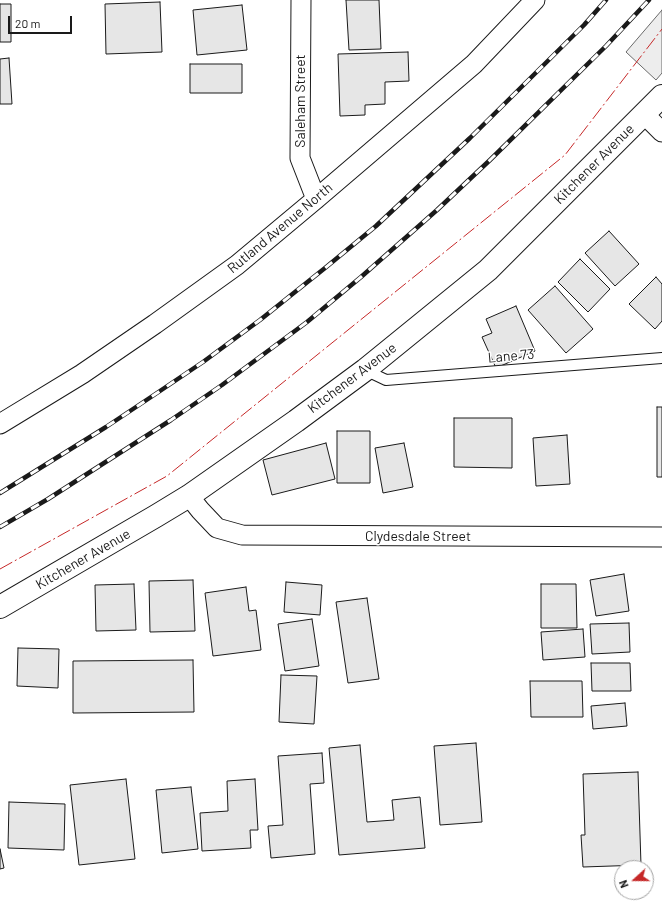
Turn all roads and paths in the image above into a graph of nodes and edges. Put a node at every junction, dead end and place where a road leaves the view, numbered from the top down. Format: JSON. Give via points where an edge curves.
{"nodes":[{"id":1,"x":301,"y":0,"type":"edge"},
{"id":2,"x":535,"y":0,"type":"edge"},
{"id":3,"x":662,"y":96,"type":"edge"},
{"id":4,"x":644,"y":114,"type":"junction"},
{"id":5,"x":662,"y":132,"type":"edge"},
{"id":6,"x":316,"y":199,"type":"junction"},
{"id":7,"x":662,"y":358,"type":"edge"},
{"id":8,"x":365,"y":370,"type":"junction"},
{"id":9,"x":0,"y":424,"type":"edge"},
{"id":10,"x":189,"y":496,"type":"junction"},
{"id":11,"x":662,"y":537,"type":"edge"},
{"id":12,"x":0,"y":607,"type":"edge"}],
"edges":[{"from":1,"to":6,"type":"street","name":"Saleham Street","via":[[300,158]]},
{"from":2,"to":6,"type":"street","name":"Rutland Avenue North","via":[[474,64]]},
{"from":3,"to":4,"type":"street","name":"Kitchener Avenue"},
{"from":4,"to":5,"type":"street"},
{"from":4,"to":8,"type":"street","name":"Kitchener Avenue","via":[[488,270]]},
{"from":6,"to":9,"type":"street","name":"Rutland Avenue North","via":[[237,265],[156,324],[82,374]]},
{"from":7,"to":8,"type":"lane","name":"Lane 73","via":[[386,380]]},
{"from":8,"to":10,"type":"street","name":"Kitchener Avenue"},
{"from":10,"to":11,"type":"street","name":"Clydesdale Street","via":[[217,528],[242,535]]},
{"from":10,"to":12,"type":"street","name":"Kitchener Avenue"}]}
